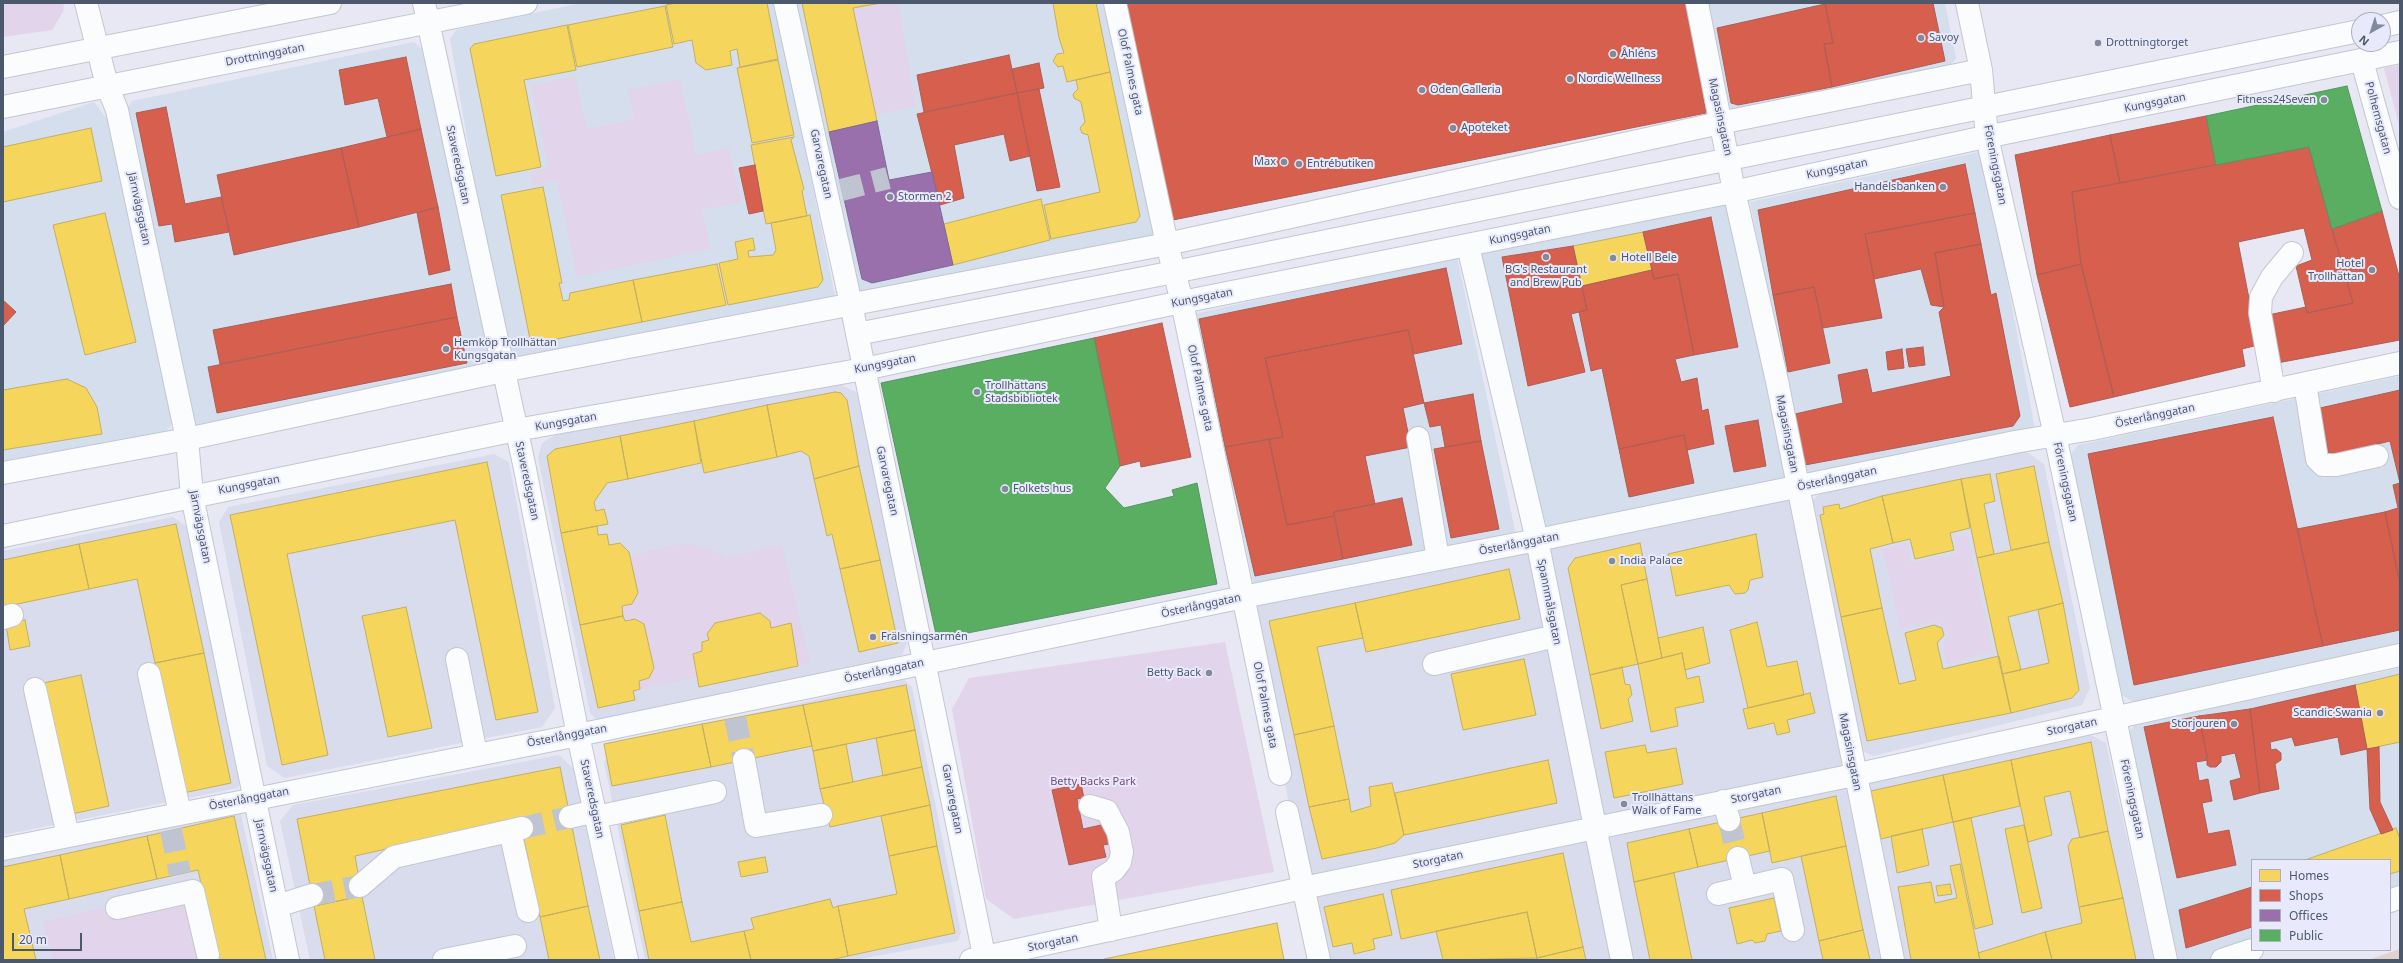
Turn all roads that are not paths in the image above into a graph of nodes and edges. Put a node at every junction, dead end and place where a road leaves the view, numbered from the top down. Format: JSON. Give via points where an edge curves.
{"nodes":[{"id":1,"x":86,"y":3,"type":"edge"},
{"id":2,"x":330,"y":3,"type":"edge"},
{"id":3,"x":526,"y":3,"type":"edge"},
{"id":4,"x":785,"y":3,"type":"edge"},
{"id":5,"x":1115,"y":3,"type":"edge"},
{"id":6,"x":1697,"y":3,"type":"edge"},
{"id":7,"x":1967,"y":3,"type":"edge"},
{"id":8,"x":426,"y":13,"type":"edge"},
{"id":9,"x":2351,"y":33,"type":"edge"},
{"id":10,"x":97,"y":49,"type":"junction"},
{"id":11,"x":2400,"y":52,"type":"edge"},
{"id":12,"x":2362,"y":61,"type":"junction"},
{"id":13,"x":3,"y":67,"type":"edge"},
{"id":14,"x":1981,"y":70,"type":"junction"},
{"id":15,"x":107,"y":85,"type":"junction"},
{"id":16,"x":1985,"y":106,"type":"junction"},
{"id":17,"x":3,"y":107,"type":"edge"},
{"id":18,"x":1719,"y":115,"type":"junction"},
{"id":19,"x":1987,"y":137,"type":"junction"},
{"id":20,"x":1728,"y":158,"type":"junction"},
{"id":21,"x":1734,"y":191,"type":"junction"},
{"id":22,"x":2400,"y":198,"type":"edge"},
{"id":23,"x":1167,"y":244,"type":"junction"},
{"id":24,"x":1468,"y":246,"type":"junction"},
{"id":25,"x":2292,"y":253,"type":"dead end"},
{"id":26,"x":1174,"y":272,"type":"junction"},
{"id":27,"x":1182,"y":302,"type":"junction"},
{"id":28,"x":851,"y":304,"type":"junction"},
{"id":29,"x":857,"y":334,"type":"junction"},
{"id":30,"x":2400,"y":364,"type":"edge"},
{"id":31,"x":864,"y":369,"type":"junction"},
{"id":32,"x":503,"y":371,"type":"junction"},
{"id":33,"x":2305,"y":384,"type":"junction"},
{"id":34,"x":2274,"y":391,"type":"junction"},
{"id":35,"x":516,"y":430,"type":"junction"},
{"id":36,"x":2055,"y":435,"type":"junction"},
{"id":37,"x":1418,"y":438,"type":"dead end"},
{"id":38,"x":187,"y":439,"type":"junction"},
{"id":39,"x":2377,"y":456,"type":"dead end"},
{"id":40,"x":3,"y":472,"type":"edge"},
{"id":41,"x":1798,"y":487,"type":"junction"},
{"id":42,"x":192,"y":496,"type":"junction"},
{"id":43,"x":3,"y":536,"type":"edge"},
{"id":44,"x":1537,"y":540,"type":"junction"},
{"id":45,"x":1438,"y":559,"type":"junction"},
{"id":46,"x":1243,"y":597,"type":"junction"},
{"id":47,"x":1556,"y":636,"type":"junction"},
{"id":48,"x":2400,"y":656,"type":"edge"},
{"id":49,"x":457,"y":659,"type":"dead end"},
{"id":50,"x":925,"y":662,"type":"junction"},
{"id":51,"x":1434,"y":664,"type":"dead end"},
{"id":52,"x":148,"y":674,"type":"dead end"},
{"id":53,"x":35,"y":689,"type":"dead end"},
{"id":54,"x":2115,"y":717,"type":"junction"},
{"id":55,"x":578,"y":735,"type":"junction"},
{"id":56,"x":476,"y":754,"type":"junction"},
{"id":57,"x":744,"y":760,"type":"tunnel mouth"},
{"id":58,"x":1280,"y":774,"type":"dead end"},
{"id":59,"x":1854,"y":775,"type":"junction"},
{"id":60,"x":716,"y":792,"type":"dead end"},
{"id":61,"x":254,"y":798,"type":"junction"},
{"id":62,"x":1090,"y":806,"type":"dead end"},
{"id":63,"x":1287,"y":812,"type":"dead end"},
{"id":64,"x":596,"y":814,"type":"junction"},
{"id":65,"x":820,"y":816,"type":"dead end"},
{"id":66,"x":570,"y":817,"type":"tunnel mouth"},
{"id":67,"x":173,"y":820,"type":"junction"},
{"id":68,"x":1594,"y":827,"type":"junction"},
{"id":69,"x":68,"y":836,"type":"junction"},
{"id":70,"x":3,"y":850,"type":"edge"},
{"id":71,"x":1738,"y":858,"type":"tunnel mouth"},
{"id":72,"x":360,"y":886,"type":"tunnel mouth"},
{"id":73,"x":1302,"y":888,"type":"junction"},
{"id":74,"x":1745,"y":888,"type":"junction"},
{"id":75,"x":1718,"y":894,"type":"dead end"},
{"id":76,"x":312,"y":895,"type":"tunnel mouth"},
{"id":77,"x":277,"y":906,"type":"junction"},
{"id":78,"x":118,"y":908,"type":"dead end"},
{"id":79,"x":528,"y":911,"type":"dead end"},
{"id":80,"x":1110,"y":930,"type":"junction"},
{"id":81,"x":1793,"y":930,"type":"dead end"},
{"id":82,"x":515,"y":946,"type":"dead end"},
{"id":83,"x":2251,"y":950,"type":"edge"},
{"id":84,"x":208,"y":955,"type":"dead end"},
{"id":85,"x":980,"y":959,"type":"edge"},
{"id":86,"x":288,"y":960,"type":"edge"},
{"id":87,"x":444,"y":960,"type":"edge"},
{"id":88,"x":627,"y":960,"type":"edge"},
{"id":89,"x":1319,"y":960,"type":"edge"},
{"id":90,"x":1622,"y":960,"type":"edge"},
{"id":91,"x":1893,"y":960,"type":"edge"},
{"id":92,"x":2166,"y":960,"type":"edge"},
{"id":93,"x":2222,"y":960,"type":"edge"}],
"edges":[{"from":1,"to":10,"type":"street","name":"Järnvägsgatan"},
{"from":2,"to":10,"type":"street"},
{"from":3,"to":8,"type":"street","name":"Drottninggatan"},
{"from":4,"to":28,"type":"street","name":"Garvaregatan","via":[[834,191]]},
{"from":5,"to":23,"type":"street","name":"Olof Palmes gata"},
{"from":6,"to":18,"type":"street","name":"Magasinsgatan"},
{"from":7,"to":14,"type":"street","name":"Föreningsgatan"},
{"from":8,"to":15,"type":"street","name":"Drottninggatan"},
{"from":8,"to":32,"type":"street","name":"Staveredsgatan"},
{"from":9,"to":16,"type":"street"},
{"from":10,"to":13,"type":"street"},
{"from":10,"to":15,"type":"street","name":"Järnvägsgatan"},
{"from":11,"to":12,"type":"street","name":"Kungsgatan"},
{"from":12,"to":19,"type":"street","name":"Kungsgatan"},
{"from":12,"to":22,"type":"street","name":"Polhemsgatan"},
{"from":14,"to":16,"type":"street","name":"Föreningsgatan"},
{"from":14,"to":18,"type":"street"},
{"from":15,"to":17,"type":"street","name":"Drottninggatan"},
{"from":15,"to":38,"type":"street","name":"Järnvägsgatan","via":[[117,110]]},
{"from":16,"to":19,"type":"street","name":"Föreningsgatan"},
{"from":16,"to":20,"type":"street"},
{"from":18,"to":20,"type":"street","name":"Magasinsgatan"},
{"from":18,"to":23,"type":"street"},
{"from":19,"to":21,"type":"street","name":"Kungsgatan"},
{"from":19,"to":36,"type":"street","name":"Föreningsgatan"},
{"from":20,"to":21,"type":"street","name":"Magasinsgatan"},
{"from":20,"to":26,"type":"street"},
{"from":21,"to":24,"type":"street","name":"Kungsgatan"},
{"from":21,"to":41,"type":"street","name":"Magasinsgatan"},
{"from":23,"to":26,"type":"street","name":"Olof Palmes gata"},
{"from":23,"to":28,"type":"street"},
{"from":24,"to":27,"type":"street","name":"Kungsgatan"},
{"from":24,"to":44,"type":"street","name":"Spannmålsgatan"},
{"from":25,"to":34,"type":"street","via":[[2272,277],[2261,297],[2260,313]]},
{"from":26,"to":27,"type":"street","name":"Olof Palmes gata"},
{"from":26,"to":29,"type":"street"},
{"from":27,"to":31,"type":"street","name":"Kungsgatan"},
{"from":27,"to":46,"type":"street","name":"Olof Palmes gata"},
{"from":28,"to":29,"type":"street","name":"Garvaregatan"},
{"from":28,"to":32,"type":"street"},
{"from":29,"to":31,"type":"street","name":"Garvaregatan"},
{"from":30,"to":33,"type":"street","name":"Österlånggatan"},
{"from":31,"to":35,"type":"street","name":"Kungsgatan"},
{"from":31,"to":50,"type":"street","name":"Garvaregatan"},
{"from":32,"to":35,"type":"street","name":"Staveredsgatan"},
{"from":32,"to":38,"type":"street"},
{"from":33,"to":34,"type":"street","name":"Österlånggatan"},
{"from":33,"to":39,"type":"street","via":[[2317,459],[2323,465],[2336,465]]},
{"from":34,"to":36,"type":"street","name":"Österlånggatan"},
{"from":35,"to":42,"type":"street","name":"Kungsgatan"},
{"from":35,"to":55,"type":"street","name":"Staveredsgatan"},
{"from":36,"to":41,"type":"street","name":"Österlånggatan"},
{"from":36,"to":54,"type":"street","name":"Föreningsgatan"},
{"from":37,"to":45,"type":"street"},
{"from":38,"to":40,"type":"street"},
{"from":38,"to":42,"type":"street","name":"Järnvägsgatan"},
{"from":41,"to":44,"type":"street","name":"Österlånggatan"},
{"from":41,"to":59,"type":"street","name":"Magasinsgatan"},
{"from":42,"to":43,"type":"street","name":"Kungsgatan"},
{"from":42,"to":61,"type":"street","name":"Järnvägsgatan"},
{"from":44,"to":45,"type":"street","name":"Österlånggatan"},
{"from":44,"to":47,"type":"street","name":"Spannmålsgatan"},
{"from":45,"to":46,"type":"street","name":"Österlånggatan"},
{"from":46,"to":50,"type":"street","name":"Österlånggatan"},
{"from":46,"to":58,"type":"street","name":"Olof Palmes gata"},
{"from":47,"to":51,"type":"street"},
{"from":47,"to":68,"type":"street","name":"Spannmålsgatan"},
{"from":48,"to":54,"type":"street","name":"Storgatan"},
{"from":49,"to":56,"type":"street"},
{"from":50,"to":55,"type":"street","name":"Österlånggatan","via":[[734,710]]},
{"from":50,"to":85,"type":"street","name":"Garvaregatan"},
{"from":52,"to":67,"type":"street"},
{"from":53,"to":69,"type":"street"},
{"from":54,"to":59,"type":"street","name":"Storgatan"},
{"from":54,"to":92,"type":"street","name":"Föreningsgatan"},
{"from":55,"to":56,"type":"street","name":"Österlånggatan"},
{"from":55,"to":64,"type":"street","name":"Staveredsgatan"},
{"from":56,"to":61,"type":"street","name":"Österlånggatan"},
{"from":57,"to":65,"type":"street","via":[[756,826]]},
{"from":59,"to":68,"type":"street","name":"Storgatan","via":[[1726,811]]},
{"from":59,"to":91,"type":"street","name":"Magasinsgatan"},
{"from":60,"to":64,"type":"street"},
{"from":61,"to":67,"type":"street","name":"Österlånggatan"},
{"from":61,"to":77,"type":"street","name":"Järnvägsgatan"},
{"from":62,"to":80,"type":"street","via":[[1107,811],[1118,832],[1122,852],[1120,862],[1114,870],[1103,877]]},
{"from":63,"to":73,"type":"street"},
{"from":64,"to":66,"type":"street"},
{"from":64,"to":88,"type":"street","name":"Staveredsgatan"},
{"from":67,"to":69,"type":"street","name":"Österlånggatan"},
{"from":68,"to":73,"type":"street","name":"Storgatan"},
{"from":68,"to":90,"type":"street","name":"Spannmålsgatan"},
{"from":69,"to":70,"type":"street","name":"Österlånggatan"},
{"from":71,"to":74,"type":"street"},
{"from":72,"to":79,"type":"street","via":[[394,857],[516,829]]},
{"from":73,"to":80,"type":"street","name":"Storgatan"},
{"from":73,"to":89,"type":"street"},
{"from":74,"to":75,"type":"street"},
{"from":74,"to":81,"type":"street","via":[[1782,879]]},
{"from":76,"to":77,"type":"street"},
{"from":77,"to":86,"type":"street","name":"Järnvägsgatan"},
{"from":78,"to":84,"type":"street","via":[[182,884],[193,891]]},
{"from":80,"to":85,"type":"street","name":"Storgatan"},
{"from":82,"to":87,"type":"street"},
{"from":83,"to":93,"type":"street"}]}
